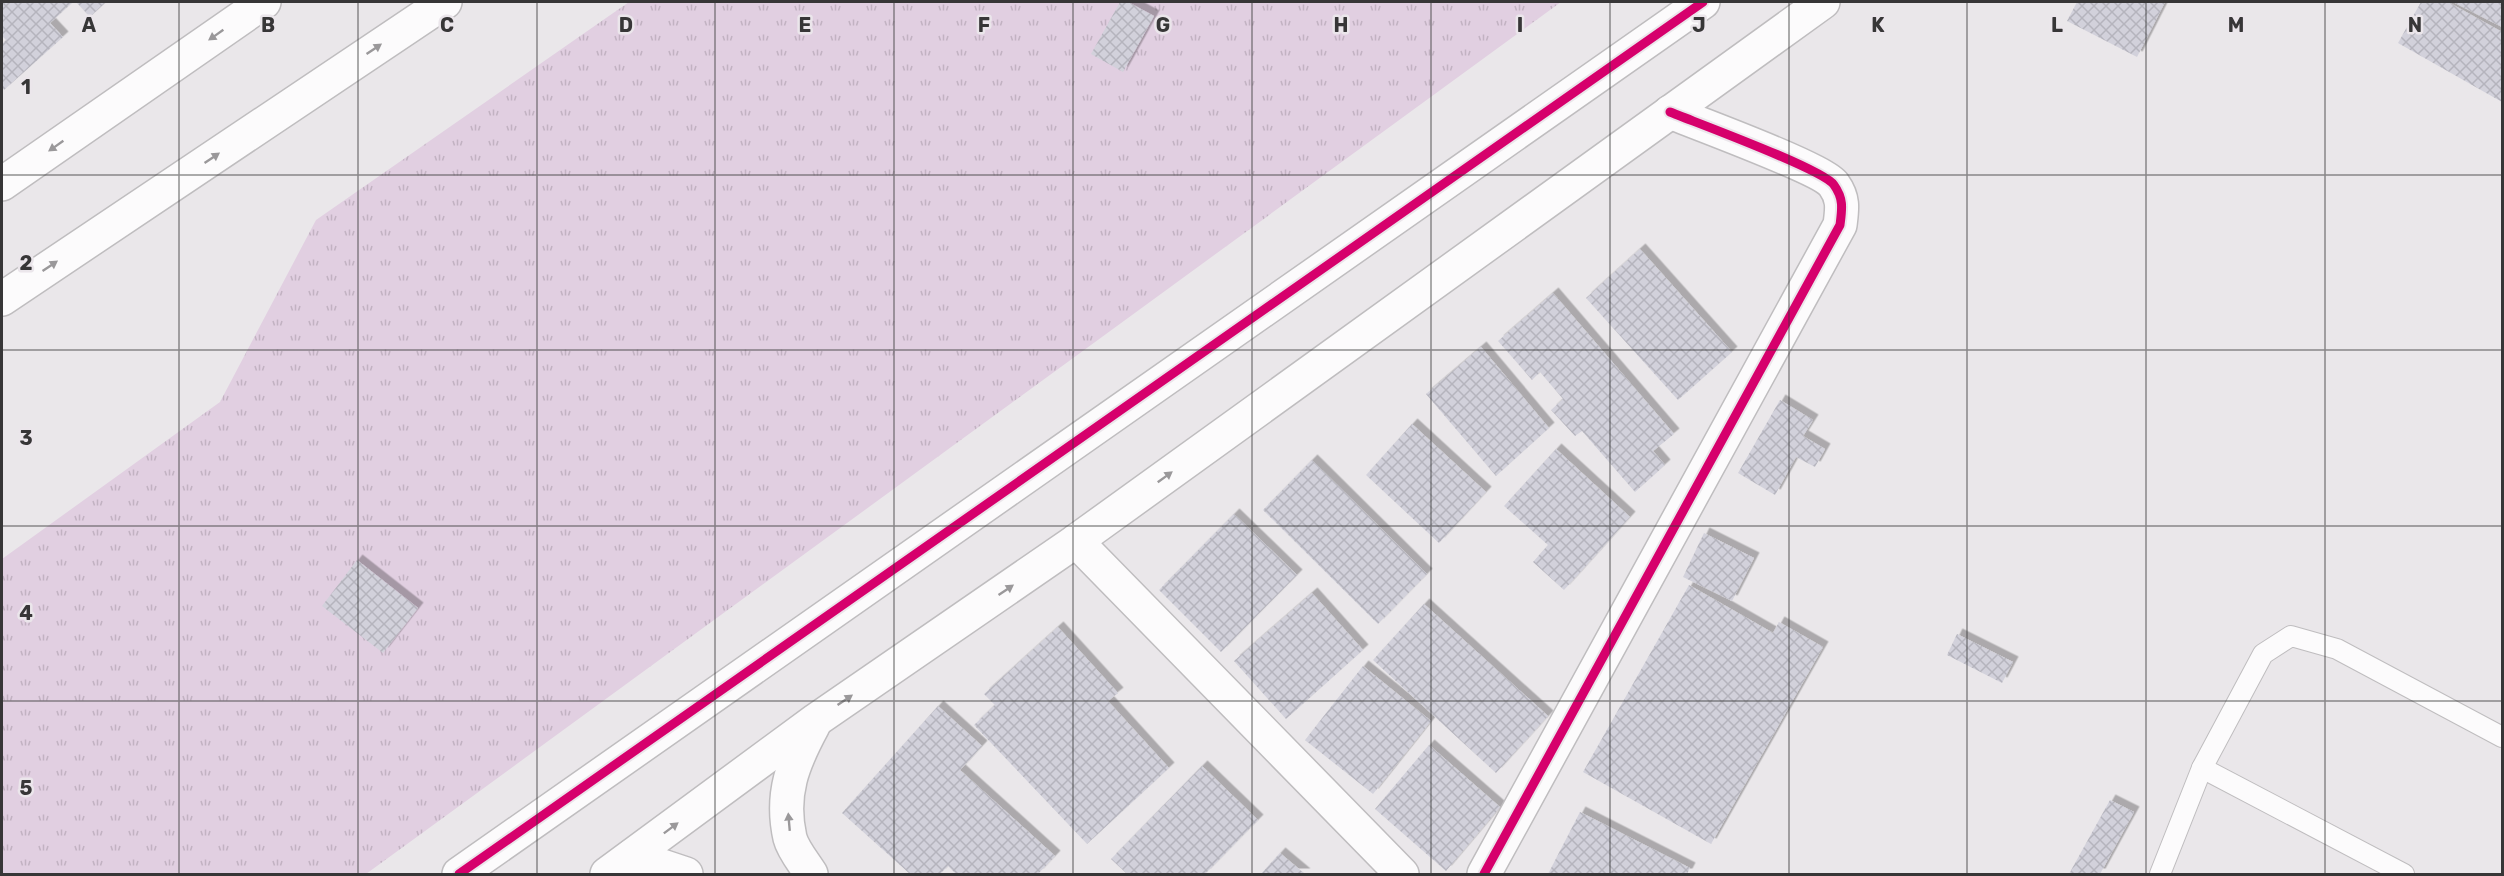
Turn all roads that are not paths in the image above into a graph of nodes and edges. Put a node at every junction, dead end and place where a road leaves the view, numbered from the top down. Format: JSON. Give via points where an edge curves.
{"nodes":[{"id":1,"x":264,"y":2,"type":"edge"},
{"id":2,"x":445,"y":2,"type":"edge"},
{"id":3,"x":1702,"y":2,"type":"edge"},
{"id":4,"x":1823,"y":2,"type":"edge"},
{"id":5,"x":1670,"y":112,"type":"junction"},
{"id":6,"x":2,"y":184,"type":"edge"},
{"id":7,"x":2,"y":299,"type":"edge"},
{"id":8,"x":1076,"y":542,"type":"junction"},
{"id":9,"x":816,"y":720,"type":"junction"},
{"id":10,"x":2502,"y":737,"type":"edge"},
{"id":11,"x":2202,"y":768,"type":"junction"},
{"id":12,"x":619,"y":866,"type":"edge"},
{"id":13,"x":459,"y":874,"type":"edge"},
{"id":14,"x":686,"y":874,"type":"edge"},
{"id":15,"x":811,"y":874,"type":"edge"},
{"id":16,"x":1402,"y":874,"type":"edge"},
{"id":17,"x":1484,"y":874,"type":"edge"},
{"id":18,"x":2160,"y":874,"type":"edge"},
{"id":19,"x":2404,"y":874,"type":"edge"}],
"edges":[{"from":1,"to":6,"type":"street","one_way":true},
{"from":7,"to":2,"type":"street","one_way":true},
{"from":3,"to":13,"type":"street"},
{"from":4,"to":5,"type":"street"},
{"from":8,"to":5,"type":"street","one_way":true},
{"from":5,"to":17,"type":"street","via":[[1811,169],[1833,183],[1843,203],[1840,225]]},
{"from":9,"to":8,"type":"street","one_way":true},
{"from":8,"to":16,"type":"street"},
{"from":12,"to":9,"type":"street","one_way":true},
{"from":15,"to":9,"type":"street","one_way":true,"via":[[791,840],[786,793],[795,760]]},
{"from":10,"to":11,"type":"lane","via":[[2337,649],[2291,636],[2263,654]]},
{"from":11,"to":18,"type":"lane"},
{"from":11,"to":19,"type":"lane"},
{"from":12,"to":14,"type":"street"}]}
